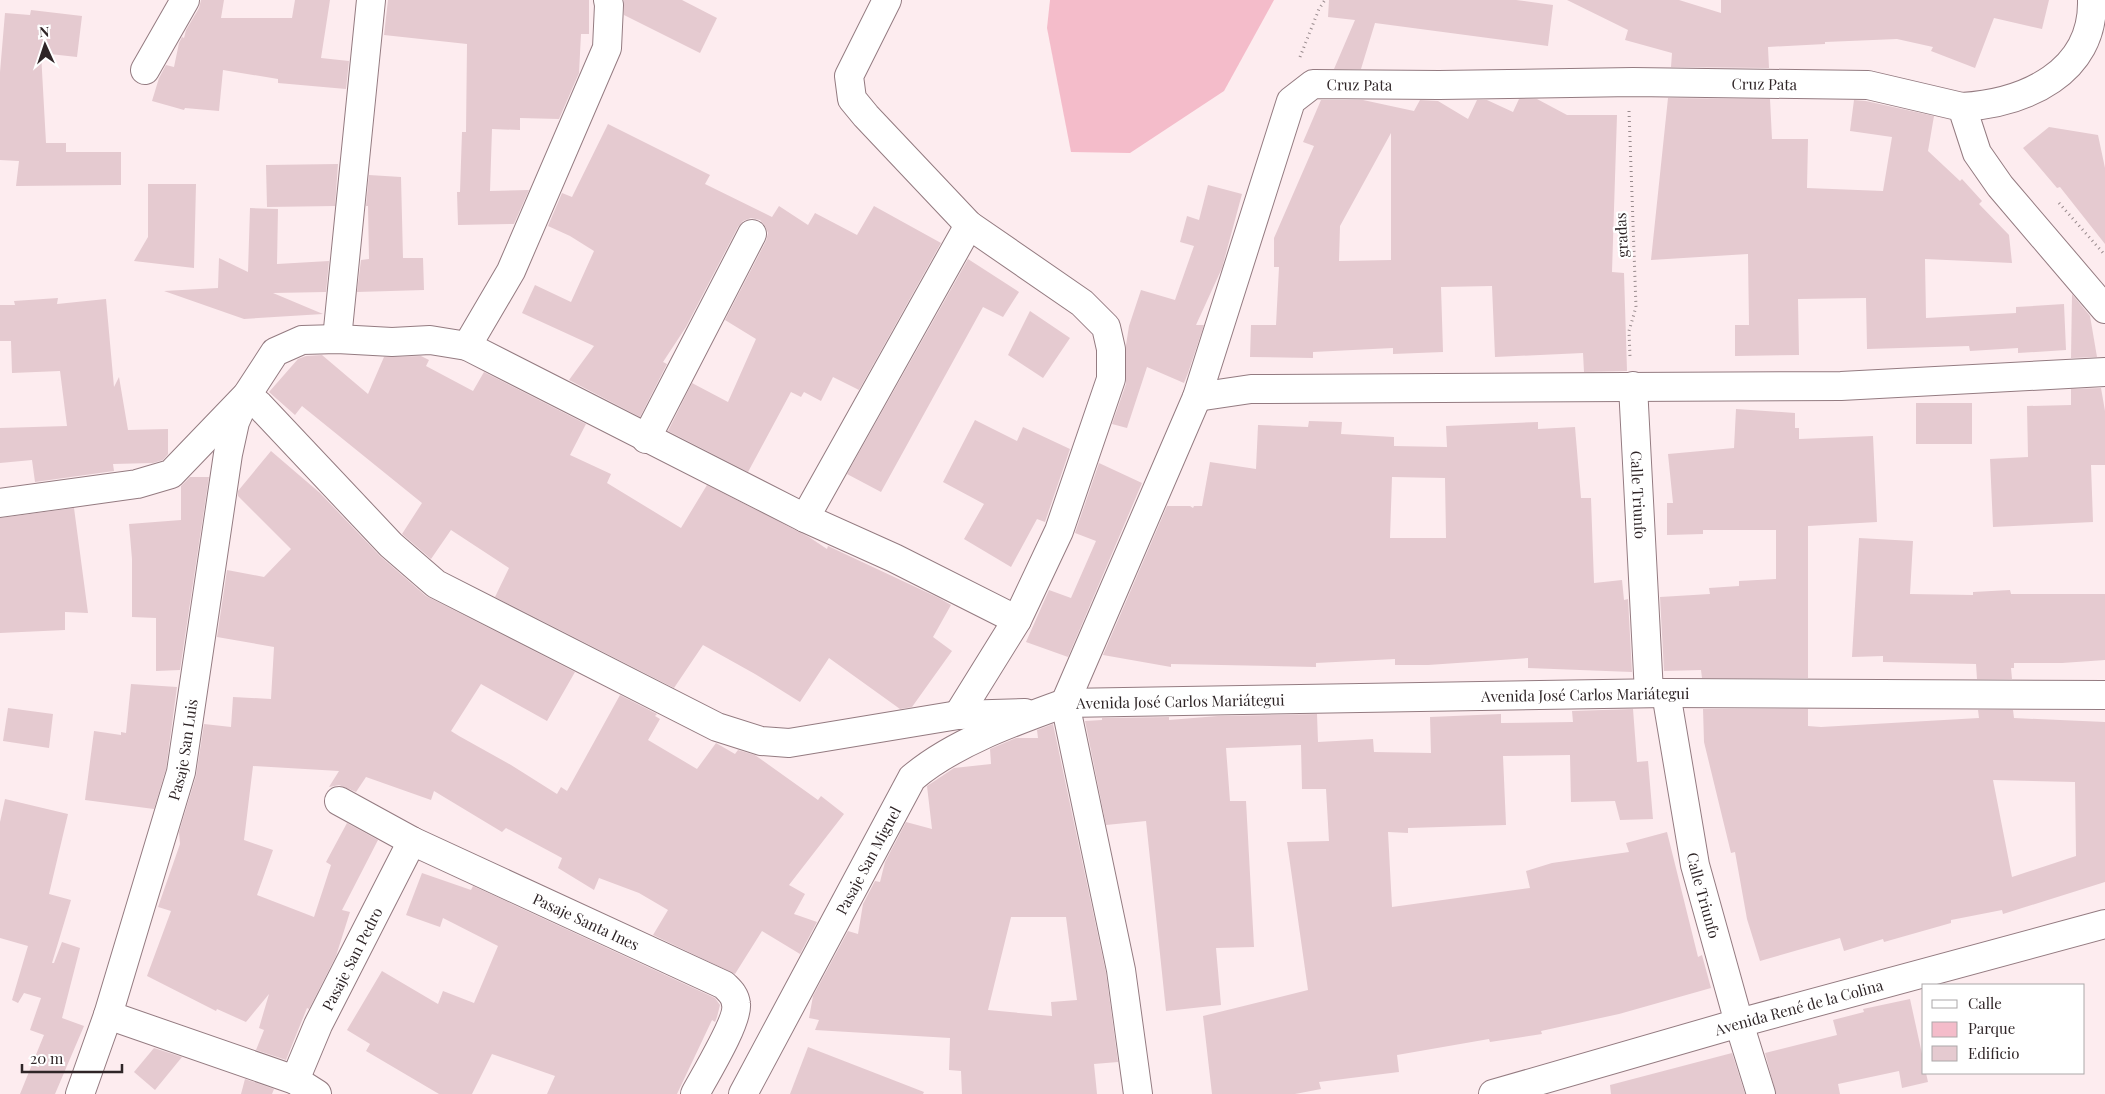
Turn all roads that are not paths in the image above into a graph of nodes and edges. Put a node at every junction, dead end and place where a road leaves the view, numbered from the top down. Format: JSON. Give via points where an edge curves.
{"nodes":[{"id":1,"x":185,"y":0,"type":"edge"},
{"id":2,"x":371,"y":0,"type":"edge"},
{"id":3,"x":608,"y":0,"type":"edge"},
{"id":4,"x":887,"y":0,"type":"edge"},
{"id":5,"x":2092,"y":0,"type":"edge"},
{"id":6,"x":145,"y":70,"type":"dead end"},
{"id":7,"x":1962,"y":107,"type":"junction"},
{"id":8,"x":969,"y":225,"type":"junction"},
{"id":9,"x":752,"y":234,"type":"dead end"},
{"id":10,"x":2105,"y":309,"type":"edge"},
{"id":11,"x":337,"y":339,"type":"junction"},
{"id":12,"x":467,"y":346,"type":"junction"},
{"id":13,"x":2105,"y":372,"type":"edge"},
{"id":14,"x":1633,"y":386,"type":"junction"},
{"id":15,"x":247,"y":395,"type":"junction"},
{"id":16,"x":1197,"y":397,"type":"junction"},
{"id":17,"x":646,"y":439,"type":"junction"},
{"id":18,"x":0,"y":503,"type":"edge"},
{"id":19,"x":804,"y":518,"type":"junction"},
{"id":20,"x":1017,"y":620,"type":"junction"},
{"id":21,"x":1657,"y":693,"type":"junction"},
{"id":22,"x":2105,"y":695,"type":"edge"},
{"id":23,"x":1065,"y":703,"type":"junction"},
{"id":24,"x":1033,"y":713,"type":"junction"},
{"id":25,"x":958,"y":715,"type":"junction"},
{"id":26,"x":339,"y":801,"type":"dead end"},
{"id":27,"x":412,"y":840,"type":"junction"},
{"id":28,"x":2105,"y":924,"type":"edge"},
{"id":29,"x":108,"y":1015,"type":"junction"},
{"id":30,"x":1739,"y":1023,"type":"junction"},
{"id":31,"x":306,"y":1087,"type":"edge"},
{"id":32,"x":80,"y":1094,"type":"edge"},
{"id":33,"x":695,"y":1094,"type":"edge"},
{"id":34,"x":743,"y":1094,"type":"edge"},
{"id":35,"x":1138,"y":1094,"type":"edge"},
{"id":36,"x":1493,"y":1094,"type":"edge"},
{"id":37,"x":1761,"y":1094,"type":"edge"}],
"edges":[{"from":1,"to":6,"type":"street"},
{"from":2,"to":11,"type":"street"},
{"from":3,"to":12,"type":"street","via":[[607,48],[511,271]]},
{"from":4,"to":8,"type":"street","via":[[848,76],[852,99]]},
{"from":5,"to":7,"type":"street","name":"Cruz Pata","via":[[2086,35],[2068,67],[2041,86],[2014,98]]},
{"from":7,"to":10,"type":"street","via":[[1977,153],[2000,186]]},
{"from":7,"to":16,"type":"street","name":"Cruz Pata","via":[[1868,85],[1633,82],[1313,84],[1291,101]]},
{"from":8,"to":19,"type":"street"},
{"from":8,"to":20,"type":"street","via":[[1082,303],[1106,327],[1111,349],[1111,378],[1062,522]]},
{"from":9,"to":17,"type":"street"},
{"from":11,"to":12,"type":"street","via":[[430,340]]},
{"from":11,"to":15,"type":"street","via":[[302,340],[275,352]]},
{"from":12,"to":17,"type":"street"},
{"from":13,"to":14,"type":"street","via":[[1841,386]]},
{"from":14,"to":16,"type":"street","via":[[1251,389]]},
{"from":14,"to":21,"type":"street","name":"Calle Triunfo"},
{"from":15,"to":18,"type":"street","via":[[171,474],[136,484]]},
{"from":15,"to":25,"type":"street","via":[[391,545],[436,584],[717,727],[761,742],[789,743]]},
{"from":15,"to":29,"type":"street","name":"Pasaje San Luis","via":[[235,422],[228,454],[181,772]]},
{"from":16,"to":23,"type":"street"},
{"from":17,"to":19,"type":"street"},
{"from":19,"to":20,"type":"street","via":[[894,558]]},
{"from":20,"to":25,"type":"street"},
{"from":21,"to":22,"type":"street","name":"Avenida José Carlos Mariátegui"},
{"from":21,"to":23,"type":"street","name":"Avenida José Carlos Mariátegui"},
{"from":21,"to":30,"type":"street","name":"Calle Triunfo","via":[[1695,865]]},
{"from":23,"to":24,"type":"street","name":"Pasaje San Miguel"},
{"from":23,"to":35,"type":"street","via":[[1121,970]]},
{"from":24,"to":25,"type":"street"},
{"from":24,"to":34,"type":"street","name":"Pasaje San Miguel","via":[[945,754],[912,778]]},
{"from":26,"to":27,"type":"street","name":"Pasaje Santa Ines"},
{"from":27,"to":31,"type":"street","name":"Pasaje San Pedro","via":[[318,1025]]},
{"from":27,"to":33,"type":"street","name":"Pasaje Santa Ines","via":[[724,985],[734,995],[737,1006],[733,1022]]},
{"from":28,"to":30,"type":"street","name":"Avenida René de la Colina"},
{"from":29,"to":31,"type":"street"},
{"from":29,"to":32,"type":"street","name":"Pasaje San Luis"},
{"from":30,"to":36,"type":"street","name":"Avenida René de la Colina"},
{"from":30,"to":37,"type":"street","name":"Calle Triunfo"}]}
